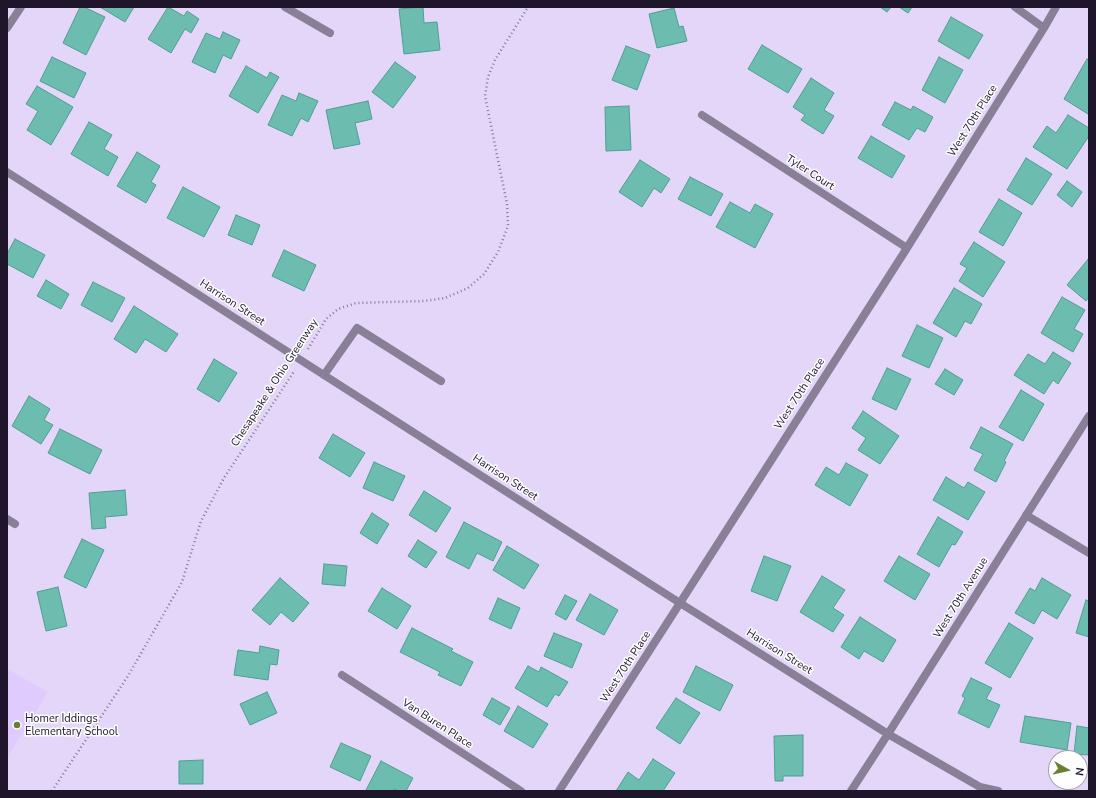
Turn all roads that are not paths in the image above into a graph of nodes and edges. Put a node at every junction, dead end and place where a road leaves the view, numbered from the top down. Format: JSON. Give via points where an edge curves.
{"nodes":[{"id":1,"x":21,"y":7,"type":"edge"},
{"id":2,"x":285,"y":7,"type":"edge"},
{"id":3,"x":1015,"y":7,"type":"edge"},
{"id":4,"x":1056,"y":7,"type":"edge"},
{"id":5,"x":7,"y":28,"type":"edge"},
{"id":6,"x":1044,"y":28,"type":"junction"},
{"id":7,"x":330,"y":33,"type":"dead end"},
{"id":8,"x":702,"y":115,"type":"dead end"},
{"id":9,"x":7,"y":172,"type":"edge"},
{"id":10,"x":907,"y":248,"type":"junction"},
{"id":11,"x":324,"y":375,"type":"junction"},
{"id":12,"x":441,"y":380,"type":"dead end"},
{"id":13,"x":1089,"y":416,"type":"edge"},
{"id":14,"x":1026,"y":515,"type":"junction"},
{"id":15,"x":7,"y":519,"type":"edge"},
{"id":16,"x":16,"y":524,"type":"dead end"},
{"id":17,"x":1089,"y":553,"type":"edge"},
{"id":18,"x":680,"y":603,"type":"junction"},
{"id":19,"x":342,"y":675,"type":"dead end"},
{"id":20,"x":888,"y":734,"type":"junction"},
{"id":21,"x":521,"y":791,"type":"edge"},
{"id":22,"x":559,"y":791,"type":"edge"},
{"id":23,"x":851,"y":791,"type":"edge"},
{"id":24,"x":998,"y":791,"type":"edge"}],
"edges":[{"from":1,"to":5,"type":"street"},
{"from":2,"to":7,"type":"street"},
{"from":3,"to":6,"type":"street"},
{"from":4,"to":6,"type":"street","name":"West 70th Place"},
{"from":6,"to":10,"type":"street","name":"West 70th Place"},
{"from":8,"to":10,"type":"street","name":"Tyler Court"},
{"from":9,"to":11,"type":"street","name":"Harrison Street"},
{"from":10,"to":18,"type":"street","name":"West 70th Place"},
{"from":11,"to":12,"type":"street","via":[[356,328]]},
{"from":11,"to":18,"type":"street","name":"Harrison Street"},
{"from":13,"to":14,"type":"street","name":"West 70th Avenue"},
{"from":14,"to":17,"type":"street"},
{"from":14,"to":20,"type":"street","name":"West 70th Avenue"},
{"from":15,"to":16,"type":"street"},
{"from":18,"to":20,"type":"street","name":"Harrison Street"},
{"from":18,"to":22,"type":"street","name":"West 70th Place"},
{"from":19,"to":21,"type":"street","name":"Van Buren Place"},
{"from":20,"to":23,"type":"street","name":"West 70th Avenue"},
{"from":20,"to":24,"type":"street","name":"Harrison Street","via":[[980,787]]}]}
